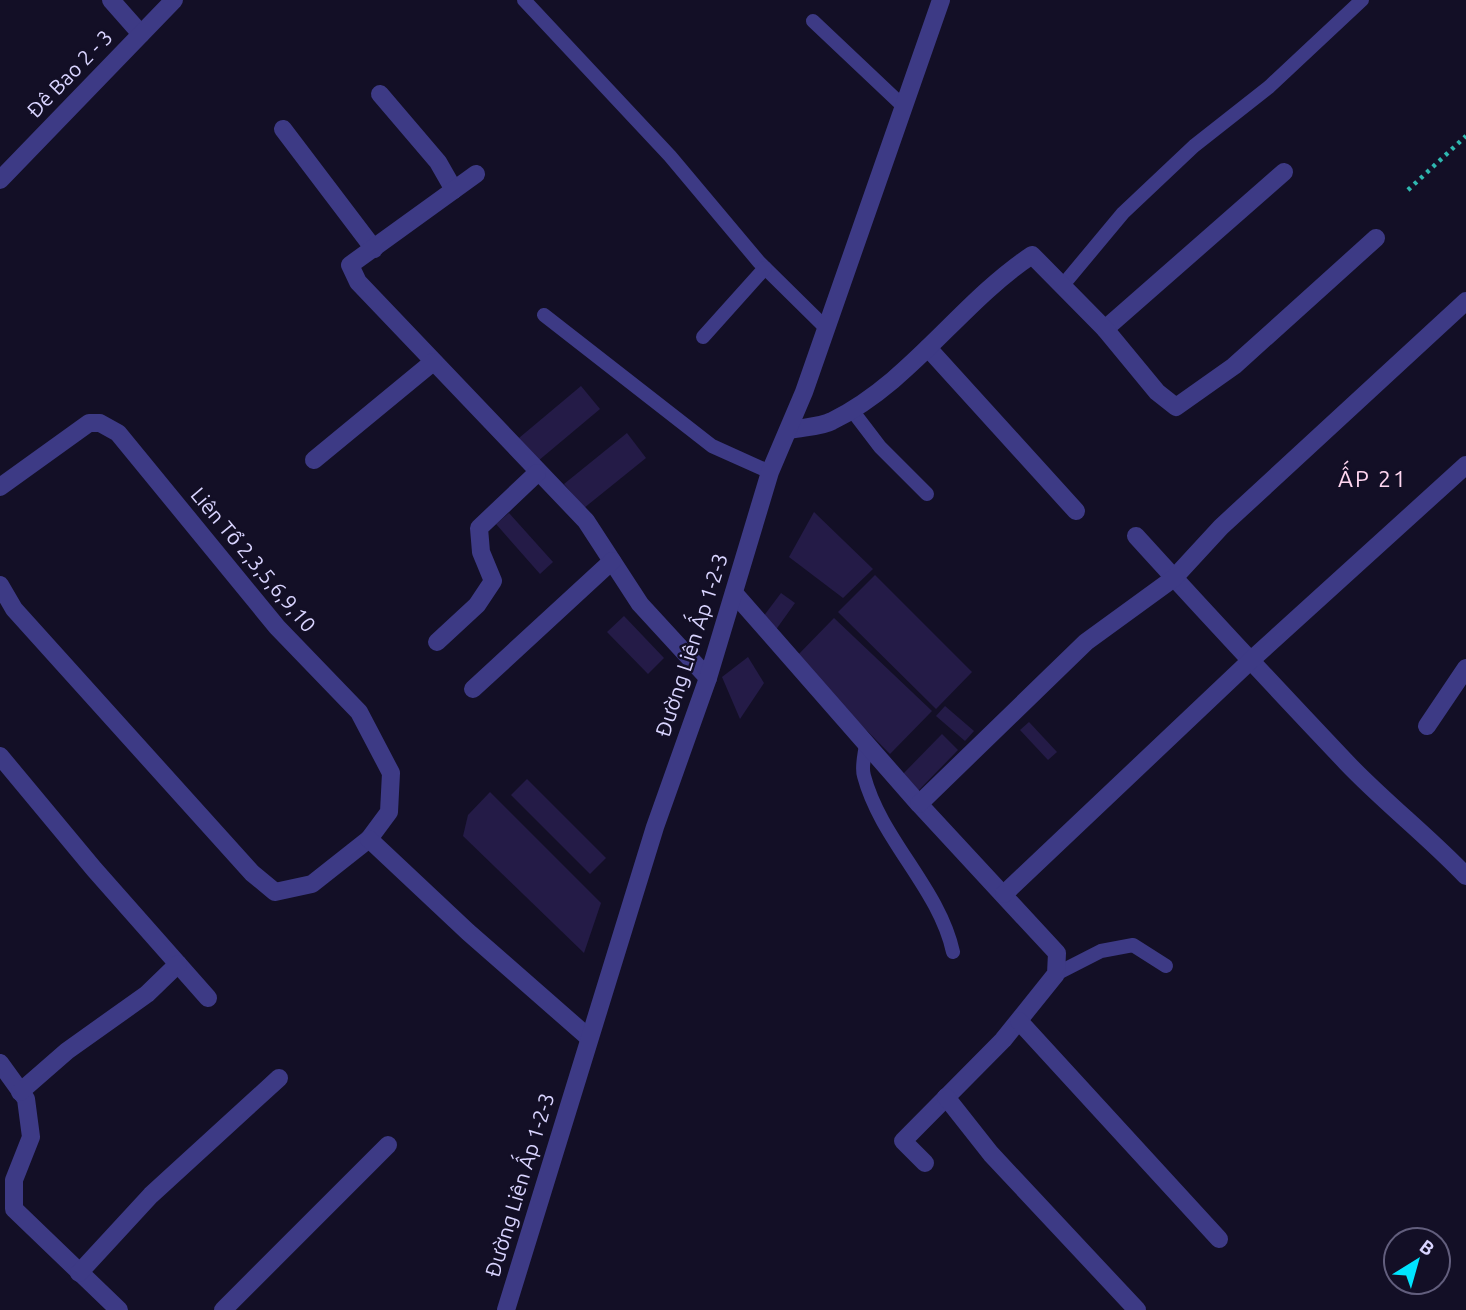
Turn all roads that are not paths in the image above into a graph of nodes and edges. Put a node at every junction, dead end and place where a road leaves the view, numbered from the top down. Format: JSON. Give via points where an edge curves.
{"nodes":[{"id":1,"x":111,"y":0,"type":"edge"},
{"id":2,"x":174,"y":0,"type":"edge"},
{"id":3,"x":524,"y":0,"type":"edge"},
{"id":4,"x":941,"y":0,"type":"edge"},
{"id":5,"x":1362,"y":0,"type":"edge"},
{"id":6,"x":813,"y":21,"type":"dead end"},
{"id":7,"x":141,"y":34,"type":"junction"},
{"id":8,"x":380,"y":94,"type":"dead end"},
{"id":9,"x":904,"y":107,"type":"junction"},
{"id":10,"x":283,"y":129,"type":"dead end"},
{"id":11,"x":1284,"y":172,"type":"dead end"},
{"id":12,"x":476,"y":174,"type":"dead end"},
{"id":13,"x":0,"y":180,"type":"edge"},
{"id":14,"x":454,"y":190,"type":"junction"},
{"id":15,"x":1376,"y":238,"type":"dead end"},
{"id":16,"x":374,"y":248,"type":"junction"},
{"id":17,"x":765,"y":268,"type":"junction"},
{"id":18,"x":1063,"y":285,"type":"junction"},
{"id":19,"x":1466,"y":301,"type":"edge"},
{"id":20,"x":544,"y":315,"type":"dead end"},
{"id":21,"x":827,"y":329,"type":"junction"},
{"id":22,"x":1105,"y":329,"type":"junction"},
{"id":23,"x":703,"y":337,"type":"dead end"},
{"id":24,"x":928,"y":348,"type":"junction"},
{"id":25,"x":433,"y":362,"type":"junction"},
{"id":26,"x":851,"y":409,"type":"junction"},
{"id":27,"x":790,"y":430,"type":"junction"},
{"id":28,"x":314,"y":460,"type":"dead end"},
{"id":29,"x":1466,"y":465,"type":"edge"},
{"id":30,"x":770,"y":472,"type":"junction"},
{"id":31,"x":537,"y":473,"type":"junction"},
{"id":32,"x":0,"y":487,"type":"edge"},
{"id":33,"x":927,"y":494,"type":"dead end"},
{"id":34,"x":1076,"y":511,"type":"dead end"},
{"id":35,"x":1136,"y":536,"type":"dead end"},
{"id":36,"x":612,"y":561,"type":"junction"},
{"id":37,"x":1174,"y":578,"type":"junction"},
{"id":38,"x":0,"y":585,"type":"edge"},
{"id":39,"x":734,"y":593,"type":"junction"},
{"id":40,"x":438,"y":642,"type":"dead end"},
{"id":41,"x":1249,"y":662,"type":"junction"},
{"id":42,"x":1466,"y":668,"type":"edge"},
{"id":43,"x":708,"y":678,"type":"junction"},
{"id":44,"x":472,"y":689,"type":"dead end"},
{"id":45,"x":1427,"y":726,"type":"dead end"},
{"id":46,"x":866,"y":744,"type":"junction"},
{"id":47,"x":0,"y":756,"type":"edge"},
{"id":48,"x":919,"y":804,"type":"junction"},
{"id":49,"x":369,"y":839,"type":"junction"},
{"id":50,"x":1466,"y":876,"type":"edge"},
{"id":51,"x":1004,"y":894,"type":"junction"},
{"id":52,"x":953,"y":953,"type":"dead end"},
{"id":53,"x":178,"y":964,"type":"junction"},
{"id":54,"x":1167,"y":966,"type":"dead end"},
{"id":55,"x":1056,"y":974,"type":"junction"},
{"id":56,"x":208,"y":998,"type":"dead end"},
{"id":57,"x":1019,"y":1021,"type":"junction"},
{"id":58,"x":589,"y":1038,"type":"junction"},
{"id":59,"x":0,"y":1063,"type":"edge"},
{"id":60,"x":279,"y":1078,"type":"dead end"},
{"id":61,"x":20,"y":1092,"type":"junction"},
{"id":62,"x":946,"y":1097,"type":"junction"},
{"id":63,"x":388,"y":1145,"type":"dead end"},
{"id":64,"x":925,"y":1163,"type":"dead end"},
{"id":65,"x":1219,"y":1239,"type":"dead end"},
{"id":66,"x":79,"y":1273,"type":"junction"},
{"id":67,"x":510,"y":1308,"type":"edge"},
{"id":68,"x":119,"y":1310,"type":"edge"},
{"id":69,"x":223,"y":1310,"type":"edge"},
{"id":70,"x":1137,"y":1310,"type":"edge"}],
"edges":[{"from":1,"to":7,"type":"street"},
{"from":2,"to":7,"type":"street","name":"Đê Bao 2 - 3"},
{"from":3,"to":17,"type":"lane","via":[[670,156]]},
{"from":4,"to":9,"type":"street","name":"Đường Liên Ấp 1-2-3"},
{"from":5,"to":18,"type":"lane","via":[[1123,213]]},
{"from":6,"to":9,"type":"lane"},
{"from":7,"to":13,"type":"street","name":"Đê Bao 2 - 3"},
{"from":8,"to":14,"type":"street","via":[[438,162]]},
{"from":9,"to":21,"type":"street","name":"Đường Liên Ấp 1-2-3"},
{"from":10,"to":16,"type":"street"},
{"from":11,"to":22,"type":"street"},
{"from":12,"to":14,"type":"street"},
{"from":14,"to":16,"type":"street"},
{"from":15,"to":22,"type":"street","via":[[1234,366],[1176,407],[1157,392]]},
{"from":16,"to":25,"type":"street","via":[[350,265],[358,282]]},
{"from":17,"to":21,"type":"lane"},
{"from":17,"to":23,"type":"lane"},
{"from":18,"to":22,"type":"street"},
{"from":18,"to":24,"type":"street","via":[[1032,255],[998,277]]},
{"from":19,"to":37,"type":"street","via":[[1221,527]]},
{"from":20,"to":30,"type":"lane","via":[[712,446]]},
{"from":21,"to":27,"type":"street","name":"Đường Liên Ấp 1-2-3"},
{"from":24,"to":26,"type":"street"},
{"from":24,"to":34,"type":"street"},
{"from":25,"to":28,"type":"street"},
{"from":25,"to":31,"type":"street"},
{"from":26,"to":27,"type":"street","via":[[831,422]]},
{"from":26,"to":33,"type":"lane","via":[[880,447]]},
{"from":27,"to":30,"type":"street","name":"Đường Liên Ấp 1-2-3"},
{"from":29,"to":41,"type":"street"},
{"from":30,"to":39,"type":"street","name":"Đường Liên Ấp 1-2-3"},
{"from":31,"to":36,"type":"street","via":[[586,521]]},
{"from":31,"to":40,"type":"street","via":[[479,528],[481,552],[493,581],[477,605]]},
{"from":32,"to":49,"type":"street","name":"Liên Tổ 2,3,5,6,9,10","via":[[89,423],[100,423],[118,433],[277,627],[359,712],[391,773],[389,812]]},
{"from":35,"to":37,"type":"street"},
{"from":36,"to":43,"type":"street","via":[[640,604]]},
{"from":36,"to":44,"type":"street"},
{"from":37,"to":41,"type":"street"},
{"from":37,"to":48,"type":"street","via":[[1086,642]]},
{"from":38,"to":49,"type":"street","name":"Liên Tổ 2,3,5,6,9,10","via":[[23,619],[252,873],[275,892],[312,884]]},
{"from":39,"to":43,"type":"street","name":"Đường Liên Ấp 1-2-3"},
{"from":39,"to":46,"type":"street"},
{"from":41,"to":50,"type":"street"},
{"from":41,"to":51,"type":"street"},
{"from":42,"to":45,"type":"street"},
{"from":43,"to":58,"type":"street","name":"Đường Liên Ấp 1-2-3","via":[[655,827]]},
{"from":46,"to":48,"type":"street"},
{"from":46,"to":52,"type":"lane","via":[[863,774]]},
{"from":47,"to":53,"type":"street"},
{"from":48,"to":51,"type":"street"},
{"from":49,"to":58,"type":"street"},
{"from":51,"to":55,"type":"street","via":[[1057,953]]},
{"from":53,"to":56,"type":"street"},
{"from":53,"to":61,"type":"street","via":[[147,994],[66,1051]]},
{"from":54,"to":55,"type":"lane","via":[[1133,945],[1101,951]]},
{"from":55,"to":57,"type":"street"},
{"from":57,"to":62,"type":"street"},
{"from":57,"to":65,"type":"street"},
{"from":58,"to":67,"type":"street","name":"Đường Liên Ấp 1-2-3"},
{"from":59,"to":61,"type":"street"},
{"from":60,"to":66,"type":"street","via":[[151,1195]]},
{"from":61,"to":66,"type":"street","via":[[26,1099],[31,1138],[14,1180],[14,1209]]},
{"from":62,"to":64,"type":"street","via":[[903,1140]]},
{"from":62,"to":70,"type":"street","via":[[991,1154]]},
{"from":63,"to":69,"type":"street"},
{"from":66,"to":68,"type":"street"}]}
